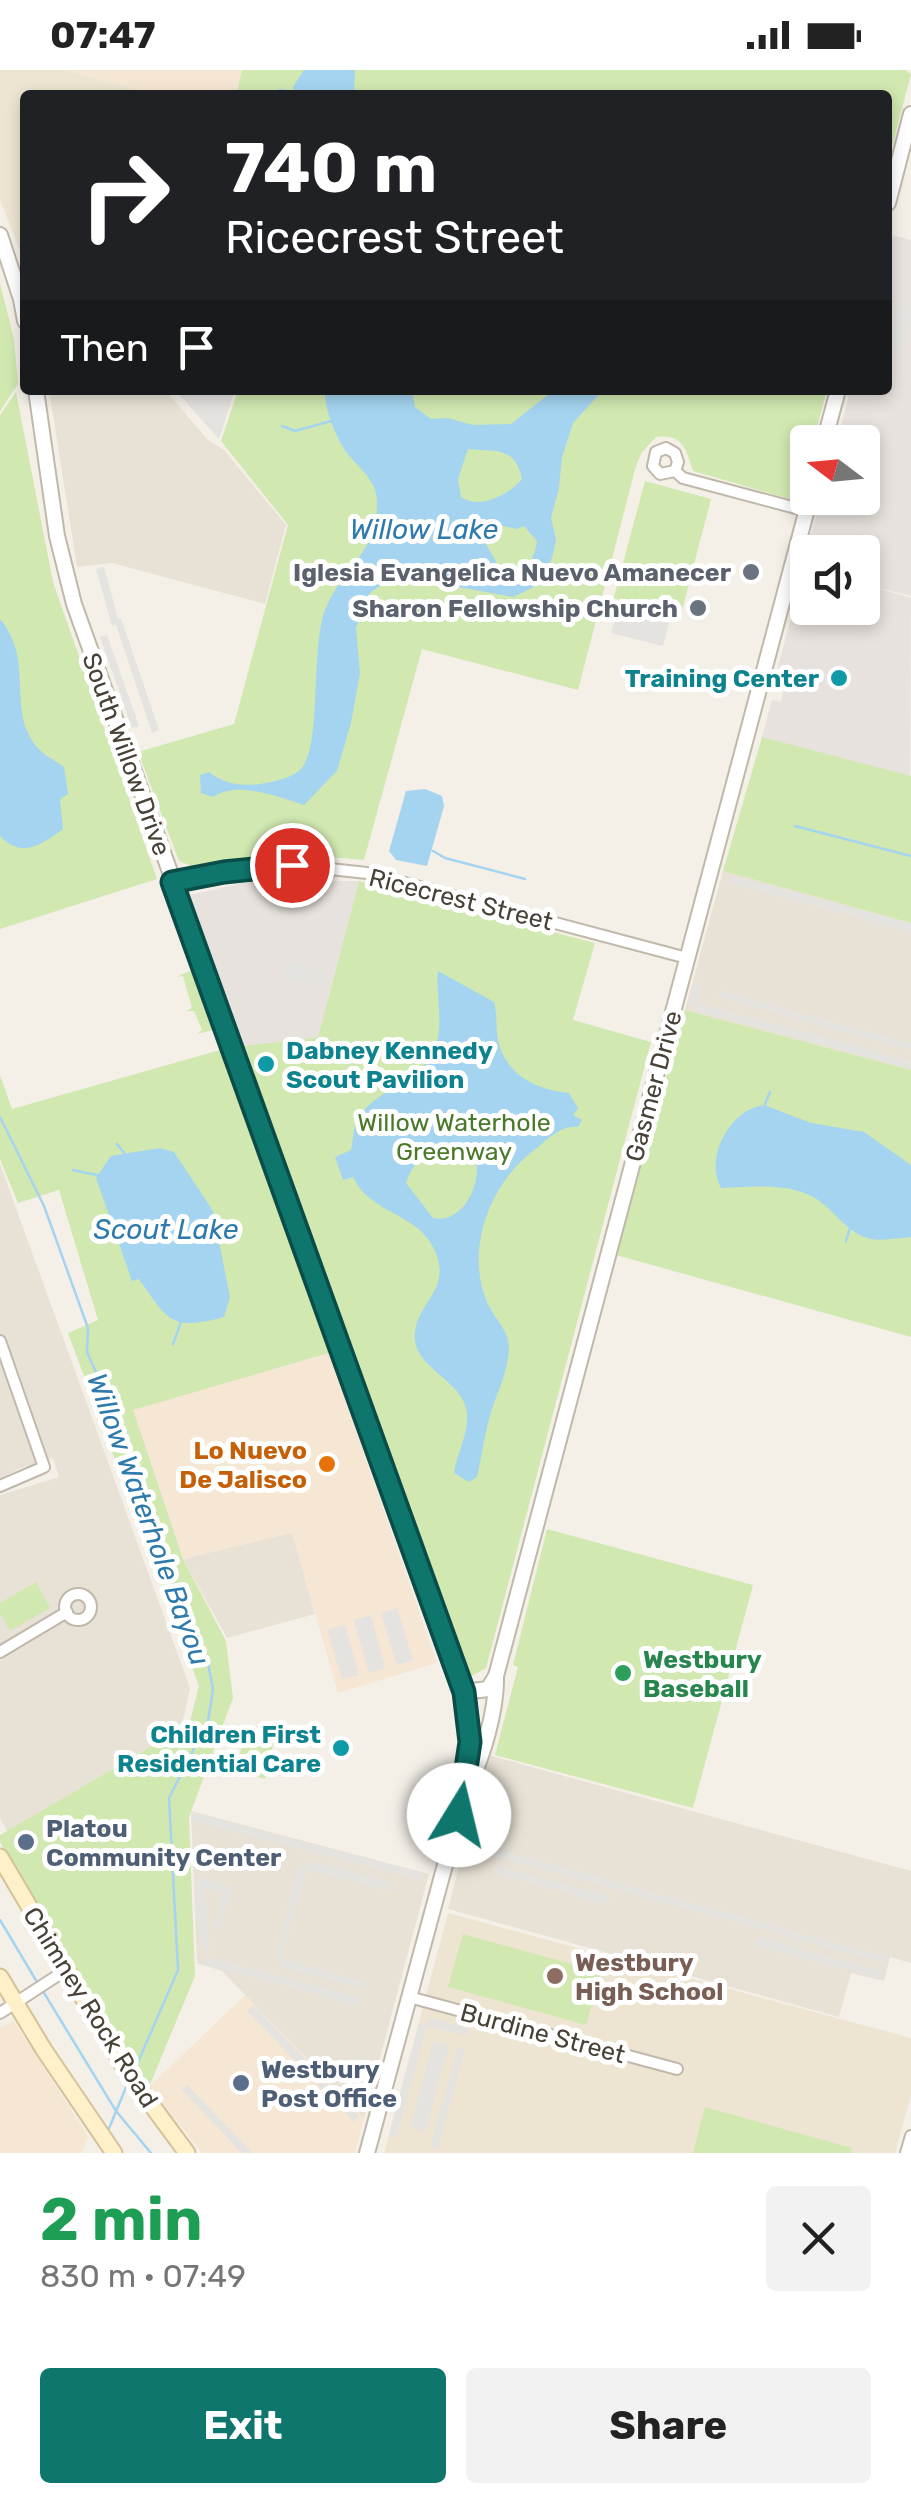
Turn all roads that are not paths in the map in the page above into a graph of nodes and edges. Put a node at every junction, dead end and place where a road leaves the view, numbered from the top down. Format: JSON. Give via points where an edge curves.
{"nodes":[{"id":1,"x":911,"y":114,"type":"edge"},
{"id":2,"x":892,"y":188,"type":"edge"},
{"id":3,"x":0,"y":235,"type":"edge"},
{"id":4,"x":20,"y":292,"type":"edge"},
{"id":5,"x":37,"y":395,"type":"edge"},
{"id":6,"x":837,"y":395,"type":"edge"},
{"id":7,"x":829,"y":425,"type":"edge"},
{"id":8,"x":674,"y":471,"type":"dead end"},
{"id":9,"x":790,"y":500,"type":"edge"},
{"id":10,"x":805,"y":515,"type":"edge"},
{"id":11,"x":172,"y":882,"type":"junction"},
{"id":12,"x":687,"y":958,"type":"junction"},
{"id":13,"x":0,"y":1342,"type":"edge"},
{"id":14,"x":0,"y":1486,"type":"edge"},
{"id":15,"x":66,"y":1612,"type":"dead end"},
{"id":16,"x":0,"y":1652,"type":"edge"},
{"id":17,"x":496,"y":1676,"type":"junction"},
{"id":18,"x":464,"y":1692,"type":"junction"},
{"id":19,"x":465,"y":1791,"type":"junction"},
{"id":20,"x":0,"y":1857,"type":"edge"},
{"id":21,"x":62,"y":1974,"type":"junction"},
{"id":22,"x":0,"y":1977,"type":"edge"},
{"id":23,"x":410,"y":1997,"type":"junction"},
{"id":24,"x":22,"y":1999,"type":"junction"},
{"id":25,"x":0,"y":2013,"type":"edge"},
{"id":26,"x":678,"y":2069,"type":"dead end"},
{"id":27,"x":911,"y":2136,"type":"edge"},
{"id":28,"x":114,"y":2153,"type":"edge"},
{"id":29,"x":187,"y":2153,"type":"edge"},
{"id":30,"x":366,"y":2153,"type":"edge"},
{"id":31,"x":906,"y":2153,"type":"edge"}],
"edges":[{"from":1,"to":2,"type":"street"},
{"from":3,"to":4,"type":"street"},
{"from":5,"to":11,"type":"street","name":"South Willow Drive","via":[[74,604]]},
{"from":6,"to":7,"type":"street"},
{"from":8,"to":9,"type":"street"},
{"from":10,"to":12,"type":"street","name":"Gasmer Drive"},
{"from":11,"to":12,"type":"street","name":"Ricecrest Street","via":[[292,865],[367,873]]},
{"from":11,"to":18,"type":"street","name":"South Willow Drive"},
{"from":12,"to":17,"type":"street","name":"Gasmer Drive"},
{"from":13,"to":14,"type":"street","via":[[44,1467]]},
{"from":15,"to":16,"type":"street"},
{"from":17,"to":18,"type":"street","via":[[488,1689]]},
{"from":17,"to":19,"type":"street","name":"Gasmer Drive","via":[[479,1759]]},
{"from":18,"to":19,"type":"street","name":"South Willow Drive","via":[[470,1742]]},
{"from":19,"to":23,"type":"street","name":"Gasmer Drive"},
{"from":20,"to":21,"type":"main road","name":"Chimney Rock Road"},
{"from":21,"to":24,"type":"street"},
{"from":21,"to":29,"type":"main road","name":"Chimney Rock Road"},
{"from":22,"to":24,"type":"main road"},
{"from":23,"to":26,"type":"street","name":"Burdine Street"},
{"from":23,"to":30,"type":"street","name":"Gasmer Drive"},
{"from":24,"to":25,"type":"street"},
{"from":24,"to":28,"type":"main road"},
{"from":27,"to":31,"type":"street"}]}
